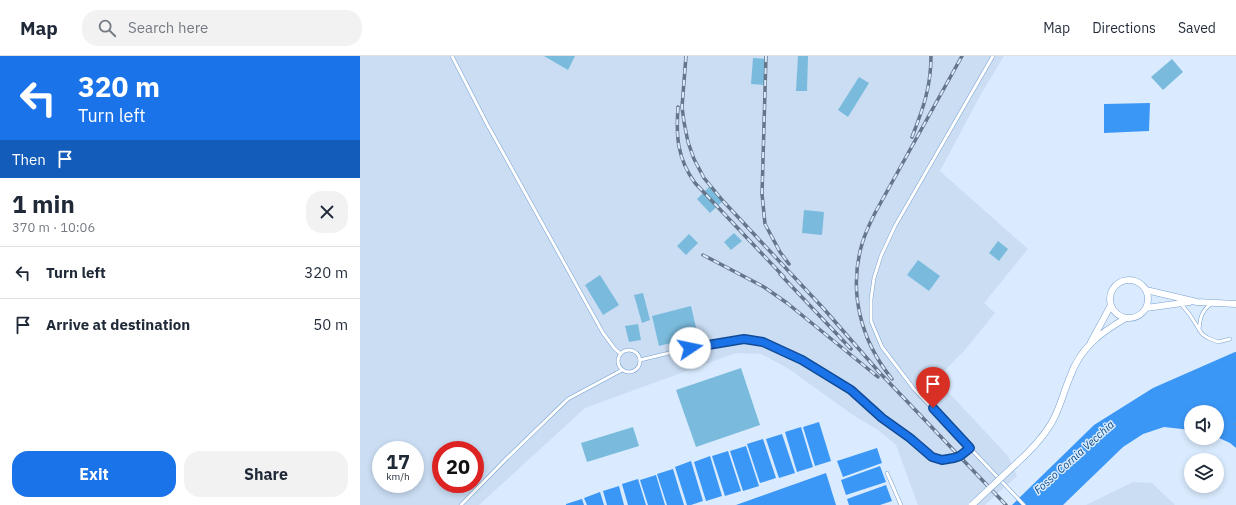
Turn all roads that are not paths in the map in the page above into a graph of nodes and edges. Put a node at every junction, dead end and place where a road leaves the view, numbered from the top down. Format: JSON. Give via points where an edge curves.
{"nodes":[{"id":1,"x":452,"y":56,"type":"edge"},
{"id":2,"x":994,"y":56,"type":"edge"},
{"id":3,"x":1146,"y":290,"type":"junction"},
{"id":4,"x":1197,"y":302,"type":"junction"},
{"id":5,"x":1180,"y":303,"type":"junction"},
{"id":6,"x":1212,"y":303,"type":"junction"},
{"id":7,"x":1236,"y":304,"type":"edge"},
{"id":8,"x":1111,"y":305,"type":"junction"},
{"id":9,"x":1146,"y":308,"type":"junction"},
{"id":10,"x":1126,"y":318,"type":"junction"},
{"id":11,"x":1199,"y":330,"type":"junction"},
{"id":12,"x":1230,"y":339,"type":"dead end"},
{"id":13,"x":1089,"y":345,"type":"junction"},
{"id":14,"x":621,"y":354,"type":"junction"},
{"id":15,"x":640,"y":360,"type":"junction"},
{"id":16,"x":622,"y":370,"type":"junction"},
{"id":17,"x":970,"y":448,"type":"junction"},
{"id":18,"x":887,"y":473,"type":"dead end"},
{"id":19,"x":461,"y":505,"type":"edge"},
{"id":20,"x":901,"y":505,"type":"edge"},
{"id":21,"x":972,"y":505,"type":"edge"},
{"id":22,"x":1024,"y":505,"type":"edge"}],
"edges":[{"from":1,"to":14,"type":"lane","via":[[603,333]]},
{"from":2,"to":17,"type":"lane","via":[[895,226],[881,256],[870,299],[871,321],[882,347],[914,389]]},
{"from":3,"to":4,"type":"street"},
{"from":3,"to":8,"type":"street","via":[[1140,283],[1124,280],[1111,292]]},
{"from":3,"to":9,"type":"street"},
{"from":4,"to":5,"type":"street"},
{"from":4,"to":6,"type":"street"},
{"from":5,"to":9,"type":"street"},
{"from":5,"to":11,"type":"lane"},
{"from":6,"to":7,"type":"street"},
{"from":6,"to":11,"type":"lane","via":[[1202,314]]},
{"from":8,"to":10,"type":"street","via":[[1116,313]]},
{"from":8,"to":13,"type":"street"},
{"from":9,"to":10,"type":"street","via":[[1137,317]]},
{"from":10,"to":13,"type":"street"},
{"from":11,"to":12,"type":"lane","via":[[1218,342]]},
{"from":13,"to":21,"type":"street","bridge":true,"via":[[1079,357],[1051,423],[1036,444]]},
{"from":14,"to":15,"type":"lane","via":[[627,351],[634,352]]},
{"from":14,"to":16,"type":"lane","via":[[618,360]]},
{"from":15,"to":16,"type":"lane","via":[[633,372]]},
{"from":15,"to":17,"type":"lane","via":[[737,340],[763,342],[791,354],[851,390],[932,457],[942,460],[954,458]]},
{"from":16,"to":19,"type":"lane","via":[[568,399]]},
{"from":17,"to":22,"type":"lane"},
{"from":18,"to":20,"type":"lane"}]}
